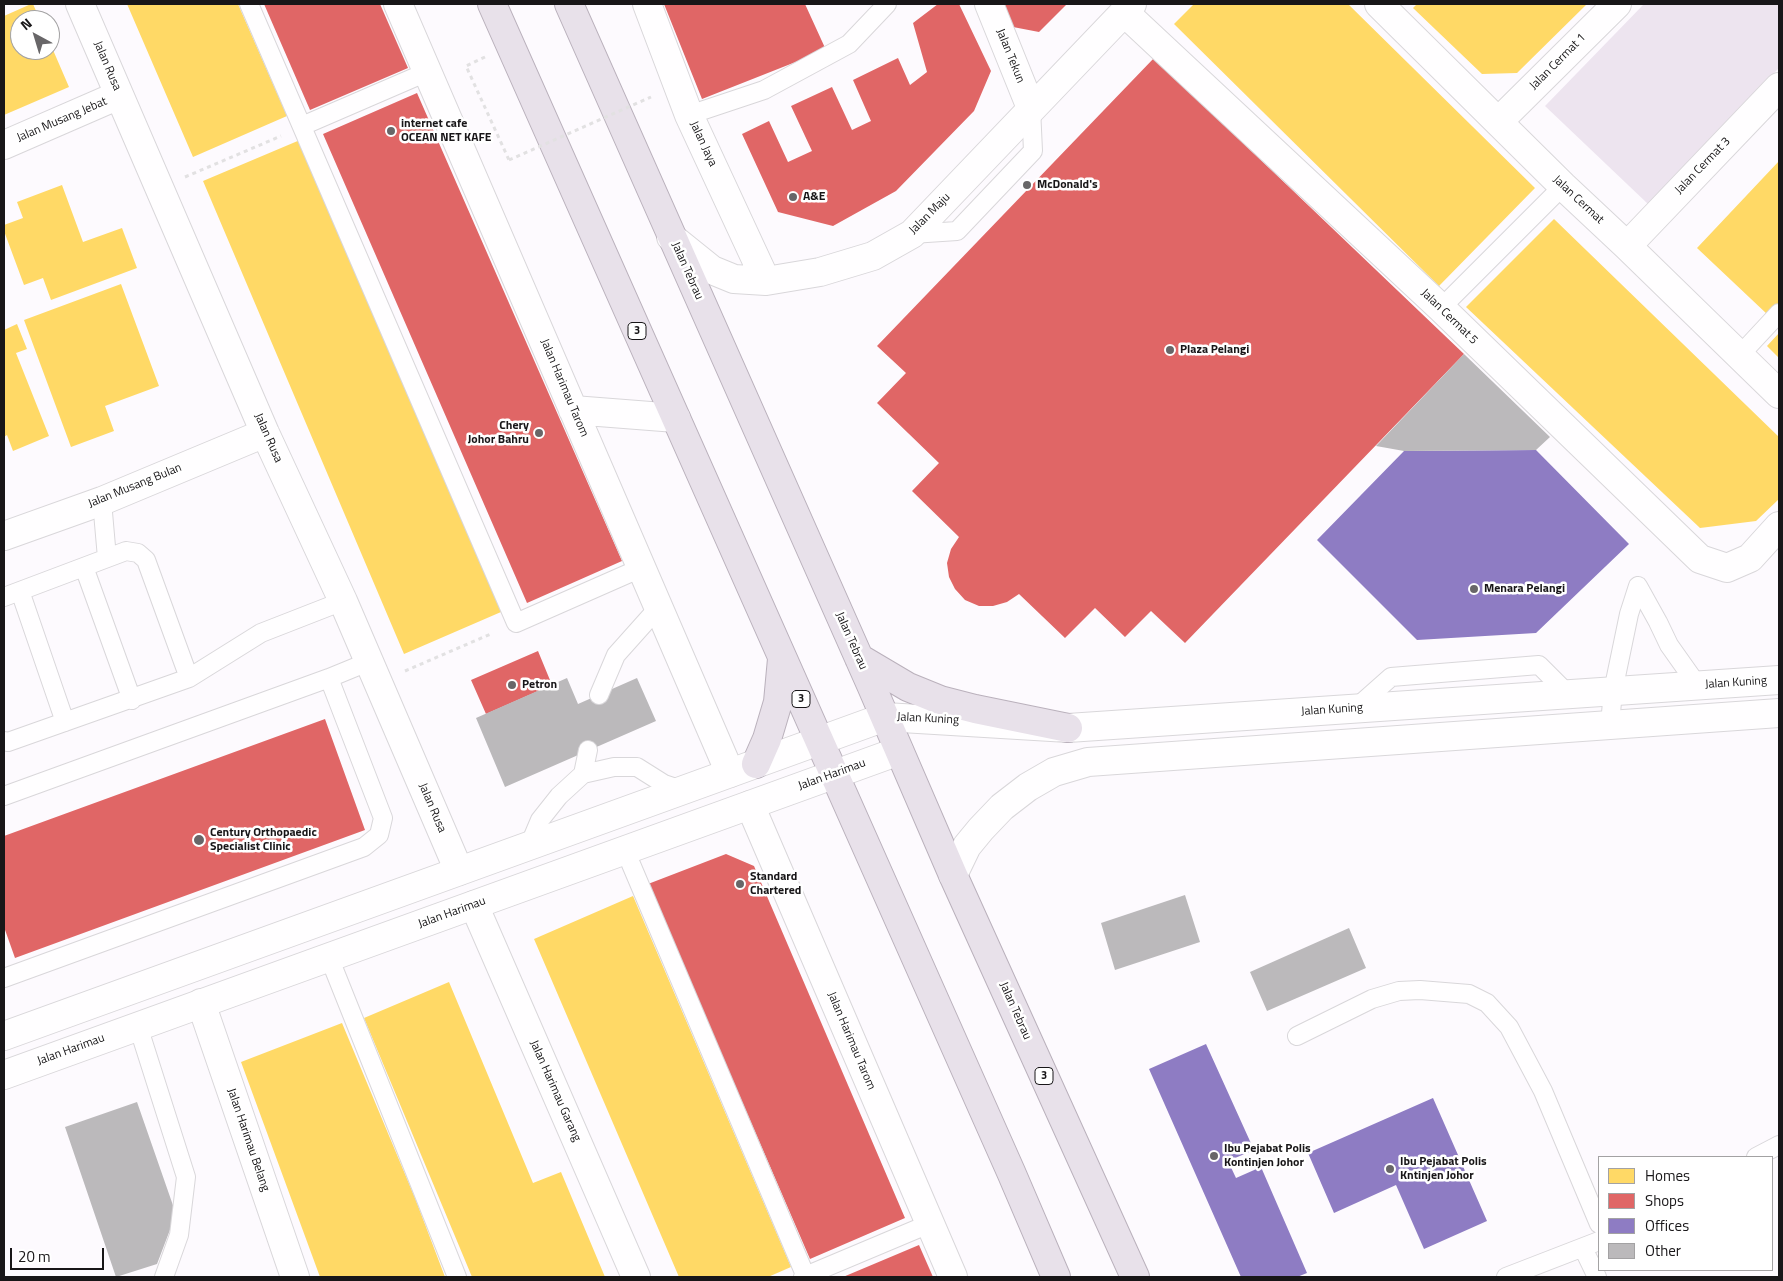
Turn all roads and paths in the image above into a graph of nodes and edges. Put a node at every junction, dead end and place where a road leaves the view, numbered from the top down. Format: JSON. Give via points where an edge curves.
{"nodes":[{"id":1,"x":80,"y":4,"type":"edge"},
{"id":2,"x":249,"y":4,"type":"edge"},
{"id":3,"x":398,"y":4,"type":"edge"},
{"id":4,"x":492,"y":4,"type":"edge"},
{"id":5,"x":569,"y":4,"type":"edge"},
{"id":6,"x":647,"y":4,"type":"edge"},
{"id":7,"x":887,"y":4,"type":"edge"},
{"id":8,"x":989,"y":4,"type":"edge"},
{"id":9,"x":1617,"y":4,"type":"edge"},
{"id":10,"x":1390,"y":7,"type":"edge"},
{"id":11,"x":1128,"y":8,"type":"edge"},
{"id":12,"x":466,"y":66,"type":"dead end"},
{"id":13,"x":427,"y":72,"type":"junction"},
{"id":14,"x":1779,"y":87,"type":"edge"},
{"id":15,"x":119,"y":95,"type":"junction"},
{"id":16,"x":651,"y":97,"type":"dead end"},
{"id":17,"x":1031,"y":108,"type":"junction"},
{"id":18,"x":689,"y":115,"type":"junction"},
{"id":19,"x":1499,"y":121,"type":"junction"},
{"id":20,"x":302,"y":126,"type":"junction"},
{"id":21,"x":4,"y":145,"type":"edge"},
{"id":22,"x":1563,"y":186,"type":"junction"},
{"id":23,"x":160,"y":189,"type":"junction"},
{"id":24,"x":671,"y":236,"type":"junction"},
{"id":25,"x":1627,"y":246,"type":"junction"},
{"id":26,"x":766,"y":281,"type":"junction"},
{"id":27,"x":1440,"y":308,"type":"junction"},
{"id":28,"x":1779,"y":314,"type":"edge"},
{"id":29,"x":1739,"y":356,"type":"junction"},
{"id":30,"x":1779,"y":394,"type":"edge"},
{"id":31,"x":573,"y":410,"type":"junction"},
{"id":32,"x":676,"y":418,"type":"junction"},
{"id":33,"x":265,"y":433,"type":"junction"},
{"id":34,"x":102,"y":501,"type":"junction"},
{"id":35,"x":1779,"y":526,"type":"edge"},
{"id":36,"x":4,"y":536,"type":"edge"},
{"id":37,"x":107,"y":558,"type":"junction"},
{"id":38,"x":84,"y":567,"type":"junction"},
{"id":39,"x":641,"y":568,"type":"junction"},
{"id":40,"x":12,"y":594,"type":"edge"},
{"id":41,"x":342,"y":601,"type":"junction"},
{"id":42,"x":658,"y":608,"type":"junction"},
{"id":43,"x":516,"y":623,"type":"junction"},
{"id":44,"x":782,"y":657,"type":"junction"},
{"id":45,"x":859,"y":658,"type":"junction"},
{"id":46,"x":373,"y":672,"type":"junction"},
{"id":47,"x":189,"y":678,"type":"junction"},
{"id":48,"x":329,"y":678,"type":"junction"},
{"id":49,"x":1779,"y":680,"type":"edge"},
{"id":50,"x":1698,"y":686,"type":"junction"},
{"id":51,"x":1613,"y":692,"type":"junction"},
{"id":52,"x":599,"y":695,"type":"dead end"},
{"id":53,"x":132,"y":700,"type":"junction"},
{"id":54,"x":1779,"y":713,"type":"edge"},
{"id":55,"x":885,"y":717,"type":"junction"},
{"id":56,"x":65,"y":722,"type":"junction"},
{"id":57,"x":1610,"y":724,"type":"junction"},
{"id":58,"x":1068,"y":728,"type":"junction"},
{"id":59,"x":4,"y":741,"type":"edge"},
{"id":60,"x":819,"y":741,"type":"junction"},
{"id":61,"x":588,"y":750,"type":"dead end"},
{"id":62,"x":899,"y":751,"type":"junction"},
{"id":63,"x":756,"y":764,"type":"junction"},
{"id":64,"x":730,"y":773,"type":"junction"},
{"id":65,"x":583,"y":774,"type":"junction"},
{"id":66,"x":834,"y":774,"type":"junction"},
{"id":67,"x":682,"y":790,"type":"junction"},
{"id":68,"x":4,"y":796,"type":"edge"},
{"id":69,"x":750,"y":805,"type":"junction"},
{"id":70,"x":530,"y":846,"type":"junction"},
{"id":71,"x":626,"y":850,"type":"junction"},
{"id":72,"x":459,"y":871,"type":"junction"},
{"id":73,"x":953,"y":875,"type":"junction"},
{"id":74,"x":474,"y":905,"type":"junction"},
{"id":75,"x":329,"y":957,"type":"junction"},
{"id":76,"x":4,"y":975,"type":"edge"},
{"id":77,"x":201,"y":1003,"type":"junction"},
{"id":78,"x":138,"y":1026,"type":"junction"},
{"id":79,"x":4,"y":1036,"type":"edge"},
{"id":80,"x":1297,"y":1036,"type":"dead end"},
{"id":81,"x":4,"y":1075,"type":"edge"},
{"id":82,"x":1779,"y":1145,"type":"edge"},
{"id":83,"x":1758,"y":1156,"type":"edge"},
{"id":84,"x":1598,"y":1222,"type":"edge"},
{"id":85,"x":930,"y":1224,"type":"junction"},
{"id":86,"x":1591,"y":1244,"type":"edge"},
{"id":87,"x":164,"y":1277,"type":"edge"},
{"id":88,"x":295,"y":1277,"type":"edge"},
{"id":89,"x":457,"y":1277,"type":"edge"},
{"id":90,"x":636,"y":1277,"type":"edge"},
{"id":91,"x":805,"y":1277,"type":"edge"},
{"id":92,"x":953,"y":1277,"type":"edge"},
{"id":93,"x":1056,"y":1277,"type":"edge"},
{"id":94,"x":1135,"y":1277,"type":"edge"},
{"id":95,"x":1506,"y":1277,"type":"edge"},
{"id":96,"x":1597,"y":1277,"type":"edge"}],
"edges":[{"from":1,"to":15,"type":"street","name":"Jalan Rusa"},
{"from":2,"to":20,"type":"lane"},
{"from":3,"to":13,"type":"street","name":"Jalan Harimau Tarom"},
{"from":4,"to":32,"type":"highway","number":"3"},
{"from":5,"to":24,"type":"highway","name":"Jalan Tebrau","number":"3"},
{"from":6,"to":18,"type":"street","name":"Jalan Jaya"},
{"from":7,"to":18,"type":"lane","via":[[849,44],[764,90]]},
{"from":8,"to":17,"type":"street","name":"Jalan Tekun"},
{"from":9,"to":19,"type":"street","name":"Jalan Cermat 1"},
{"from":10,"to":19,"type":"street","name":"Jalan Cermat"},
{"from":11,"to":17,"type":"street","name":"Jalan Maju"},
{"from":11,"to":27,"type":"street","name":"Jalan Cermat 5"},
{"from":12,"to":16,"type":"path","bridge":true,"via":[[509,160]]},
{"from":13,"to":20,"type":"lane"},
{"from":13,"to":31,"type":"street","name":"Jalan Harimau Tarom"},
{"from":14,"to":25,"type":"street","name":"Jalan Cermat 3"},
{"from":15,"to":21,"type":"street","name":"Jalan Musang Jebat"},
{"from":15,"to":23,"type":"street","name":"Jalan Rusa"},
{"from":17,"to":26,"type":"street","name":"Jalan Maju","via":[[912,234],[873,256],[820,272]]},
{"from":18,"to":26,"type":"street","name":"Jalan Jaya"},
{"from":19,"to":22,"type":"street","name":"Jalan Cermat"},
{"from":20,"to":23,"type":"path"},
{"from":20,"to":43,"type":"lane"},
{"from":22,"to":25,"type":"street","name":"Jalan Cermat"},
{"from":22,"to":27,"type":"lane"},
{"from":23,"to":33,"type":"street","name":"Jalan Rusa"},
{"from":24,"to":26,"type":"street","name":"Jalan Maju","via":[[712,270],[734,279]]},
{"from":24,"to":45,"type":"highway","name":"Jalan Tebrau","number":"3"},
{"from":25,"to":29,"type":"street","name":"Jalan Cermat"},
{"from":27,"to":35,"type":"street","name":"Jalan Cermat 5","via":[[1700,559],[1727,568],[1750,558]]},
{"from":28,"to":29,"type":"lane"},
{"from":29,"to":30,"type":"street","name":"Jalan Cermat"},
{"from":31,"to":32,"type":"street"},
{"from":31,"to":39,"type":"street","name":"Jalan Harimau Tarom"},
{"from":32,"to":44,"type":"highway","number":"3"},
{"from":33,"to":34,"type":"street","name":"Jalan Musang Bulan"},
{"from":33,"to":41,"type":"street","name":"Jalan Rusa"},
{"from":34,"to":36,"type":"street","name":"Jalan Musang Bulan"},
{"from":34,"to":37,"type":"lane"},
{"from":37,"to":38,"type":"lane"},
{"from":37,"to":47,"type":"lane","via":[[126,551],[138,553],[146,560]]},
{"from":38,"to":40,"type":"lane"},
{"from":38,"to":53,"type":"lane"},
{"from":39,"to":42,"type":"street","name":"Jalan Harimau Tarom"},
{"from":39,"to":43,"type":"lane"},
{"from":40,"to":56,"type":"lane"},
{"from":41,"to":46,"type":"street","name":"Jalan Rusa"},
{"from":41,"to":47,"type":"lane","via":[[261,633]]},
{"from":42,"to":52,"type":"lane","via":[[616,655]]},
{"from":42,"to":64,"type":"street","name":"Jalan Harimau Tarom"},
{"from":43,"to":46,"type":"path"},
{"from":44,"to":60,"type":"highway","number":"3"},
{"from":44,"to":63,"type":"highway","via":[[778,702]]},
{"from":45,"to":55,"type":"highway","name":"Jalan Tebrau","number":"3"},
{"from":45,"to":58,"type":"highway","via":[[908,687],[940,700]]},
{"from":46,"to":48,"type":"lane"},
{"from":46,"to":72,"type":"street","name":"Jalan Rusa"},
{"from":47,"to":53,"type":"lane"},
{"from":48,"to":68,"type":"lane"},
{"from":48,"to":76,"type":"lane","via":[[383,818],[379,835],[364,847]]},
{"from":49,"to":50,"type":"street","name":"Jalan Kuning"},
{"from":50,"to":51,"type":"street","name":"Jalan Kuning"},
{"from":50,"to":51,"type":"lane","via":[[1669,645],[1638,586]]},
{"from":51,"to":57,"type":"lane"},
{"from":51,"to":58,"type":"street","name":"Jalan Kuning"},
{"from":53,"to":56,"type":"lane"},
{"from":54,"to":57,"type":"street"},
{"from":55,"to":58,"type":"street","name":"Jalan Kuning"},
{"from":55,"to":60,"type":"street"},
{"from":55,"to":62,"type":"highway","name":"Jalan Tebrau","number":"3"},
{"from":56,"to":59,"type":"lane"},
{"from":57,"to":73,"type":"street","via":[[1088,762],[1054,772],[1002,807],[967,846]]},
{"from":60,"to":63,"type":"street"},
{"from":60,"to":66,"type":"highway","number":"3"},
{"from":61,"to":65,"type":"lane"},
{"from":62,"to":66,"type":"street","name":"Jalan Harimau"},
{"from":62,"to":73,"type":"highway","name":"Jalan Tebrau","number":"3"},
{"from":63,"to":64,"type":"street"},
{"from":64,"to":67,"type":"street"},
{"from":65,"to":67,"type":"lane","via":[[614,767],[637,767],[664,784]]},
{"from":65,"to":70,"type":"lane","via":[[559,796],[540,820]]},
{"from":66,"to":69,"type":"street","name":"Jalan Harimau"},
{"from":66,"to":93,"type":"highway","number":"3"},
{"from":67,"to":70,"type":"street"},
{"from":69,"to":71,"type":"street","name":"Jalan Harimau"},
{"from":69,"to":85,"type":"street","name":"Jalan Harimau Tarom"},
{"from":70,"to":72,"type":"street"},
{"from":71,"to":74,"type":"street","name":"Jalan Harimau"},
{"from":71,"to":91,"type":"lane"},
{"from":72,"to":79,"type":"street"},
{"from":73,"to":94,"type":"highway","name":"Jalan Tebrau","number":"3"},
{"from":74,"to":75,"type":"street","name":"Jalan Harimau"},
{"from":74,"to":90,"type":"street","name":"Jalan Harimau Garang"},
{"from":75,"to":77,"type":"street","name":"Jalan Harimau"},
{"from":75,"to":89,"type":"lane"},
{"from":77,"to":78,"type":"street","name":"Jalan Harimau"},
{"from":77,"to":88,"type":"street","name":"Jalan Harimau Belang"},
{"from":78,"to":81,"type":"street","name":"Jalan Harimau"},
{"from":78,"to":87,"type":"lane","via":[[186,1177],[179,1235]]},
{"from":80,"to":84,"type":"lane","via":[[1372,999],[1399,992],[1420,990],[1469,994],[1488,1003],[1509,1027],[1543,1091]]},
{"from":82,"to":83,"type":"lane"},
{"from":85,"to":91,"type":"lane"},
{"from":85,"to":92,"type":"street","name":"Jalan Harimau Tarom"},
{"from":86,"to":95,"type":"lane"},
{"from":86,"to":96,"type":"lane"}]}
